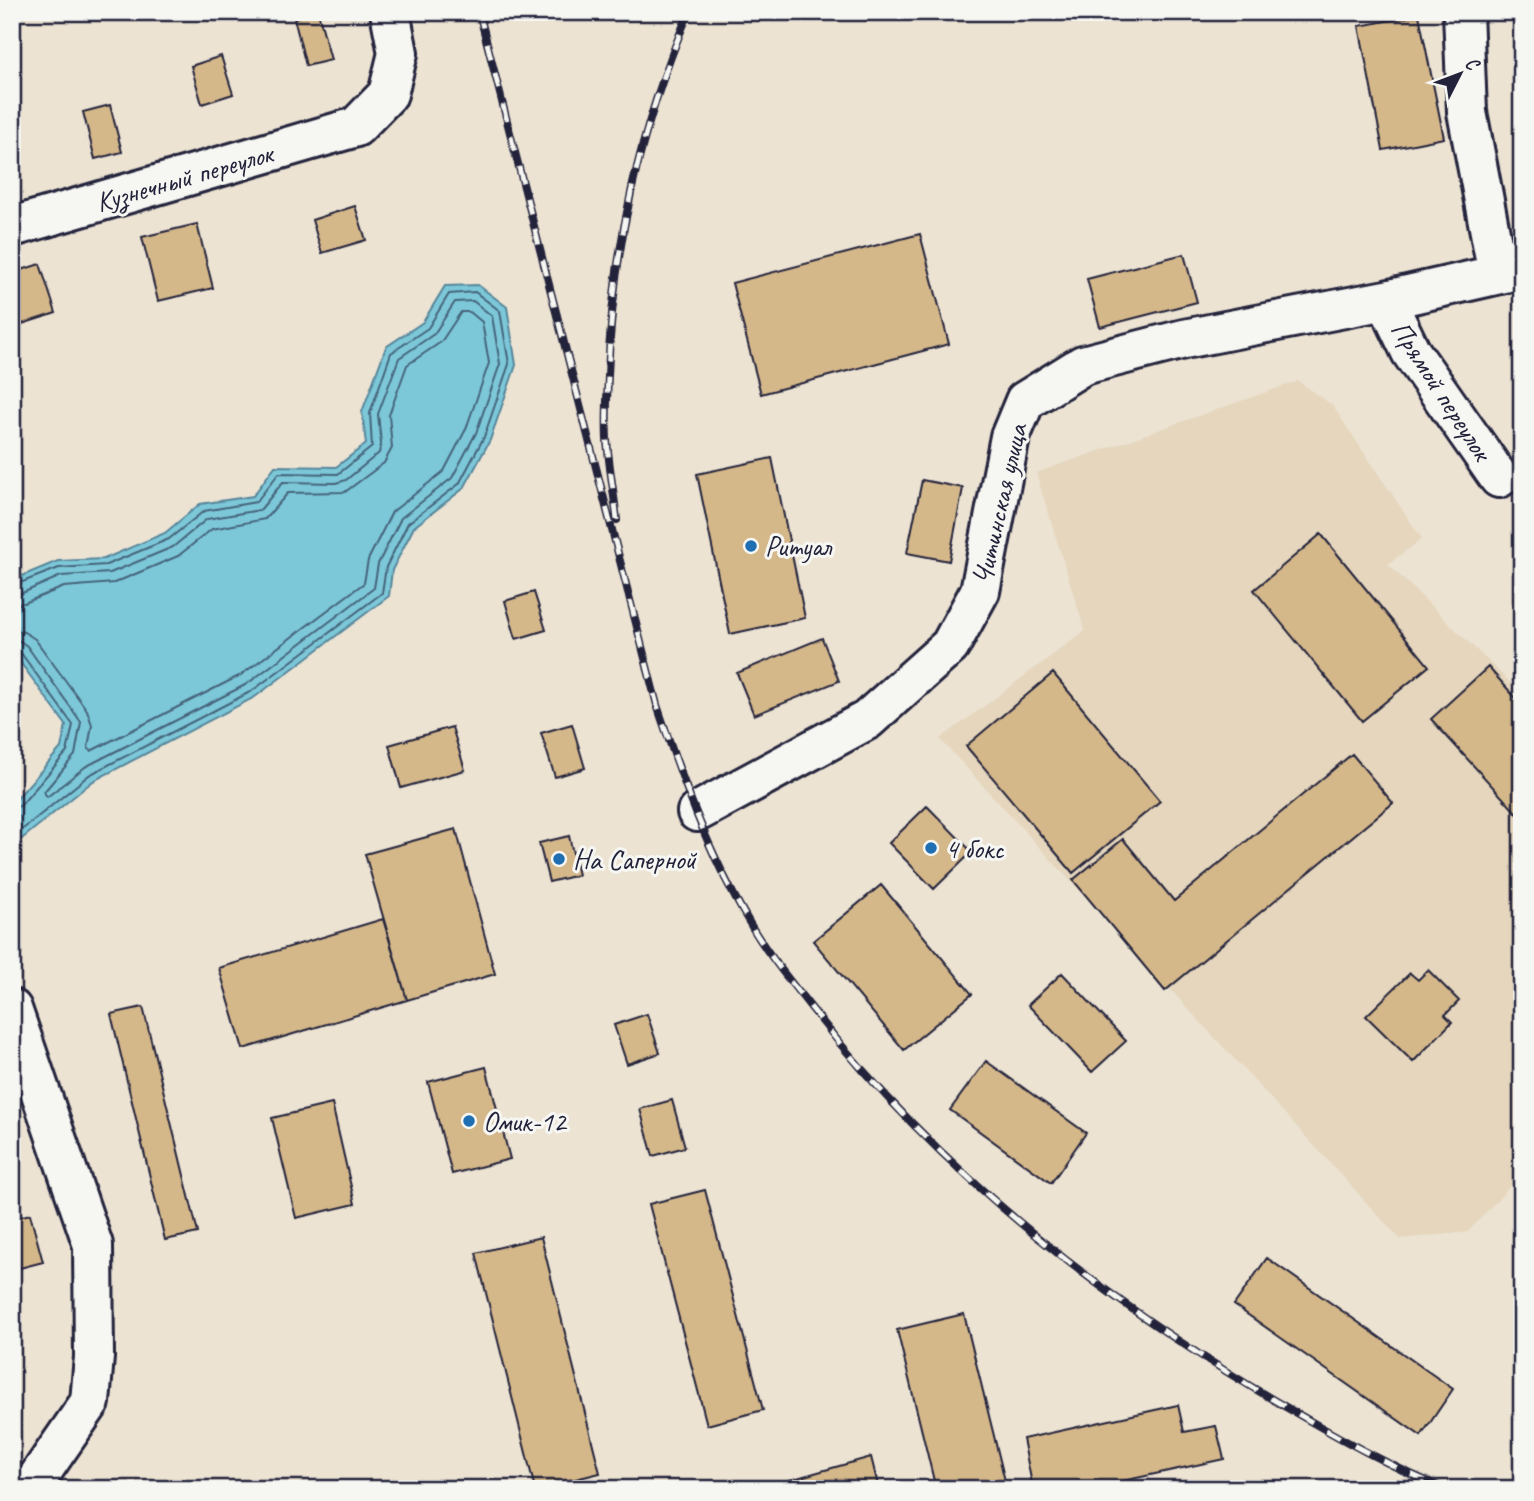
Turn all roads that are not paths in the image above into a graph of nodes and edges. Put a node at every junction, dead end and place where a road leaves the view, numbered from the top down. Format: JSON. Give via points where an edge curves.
{"nodes":[{"id":1,"x":390,"y":12,"type":"edge"},
{"id":2,"x":1463,"y":12,"type":"edge"},
{"id":3,"x":12,"y":227,"type":"edge"},
{"id":4,"x":1510,"y":272,"type":"edge"},
{"id":5,"x":1386,"y":300,"type":"junction"},
{"id":6,"x":1499,"y":478,"type":"dead end"},
{"id":7,"x":697,"y":812,"type":"dead end"},
{"id":8,"x":12,"y":1009,"type":"edge"},
{"id":9,"x":30,"y":1489,"type":"edge"}],
"edges":[{"from":1,"to":3,"type":"street","name":"Кузнечный переулок","via":[[398,53],[388,94],[356,127]]},
{"from":2,"to":4,"type":"street","via":[[1467,112]]},
{"from":4,"to":5,"type":"street","name":"Читинская улица"},
{"from":5,"to":6,"type":"street","name":"Прямой переулок","via":[[1410,352]]},
{"from":5,"to":7,"type":"street","name":"Читинская улица","via":[[1184,339],[1083,365],[1025,401],[1010,437],[980,591],[950,646],[867,720]]},
{"from":8,"to":9,"type":"street","via":[[93,1245],[90,1402]]}]}
